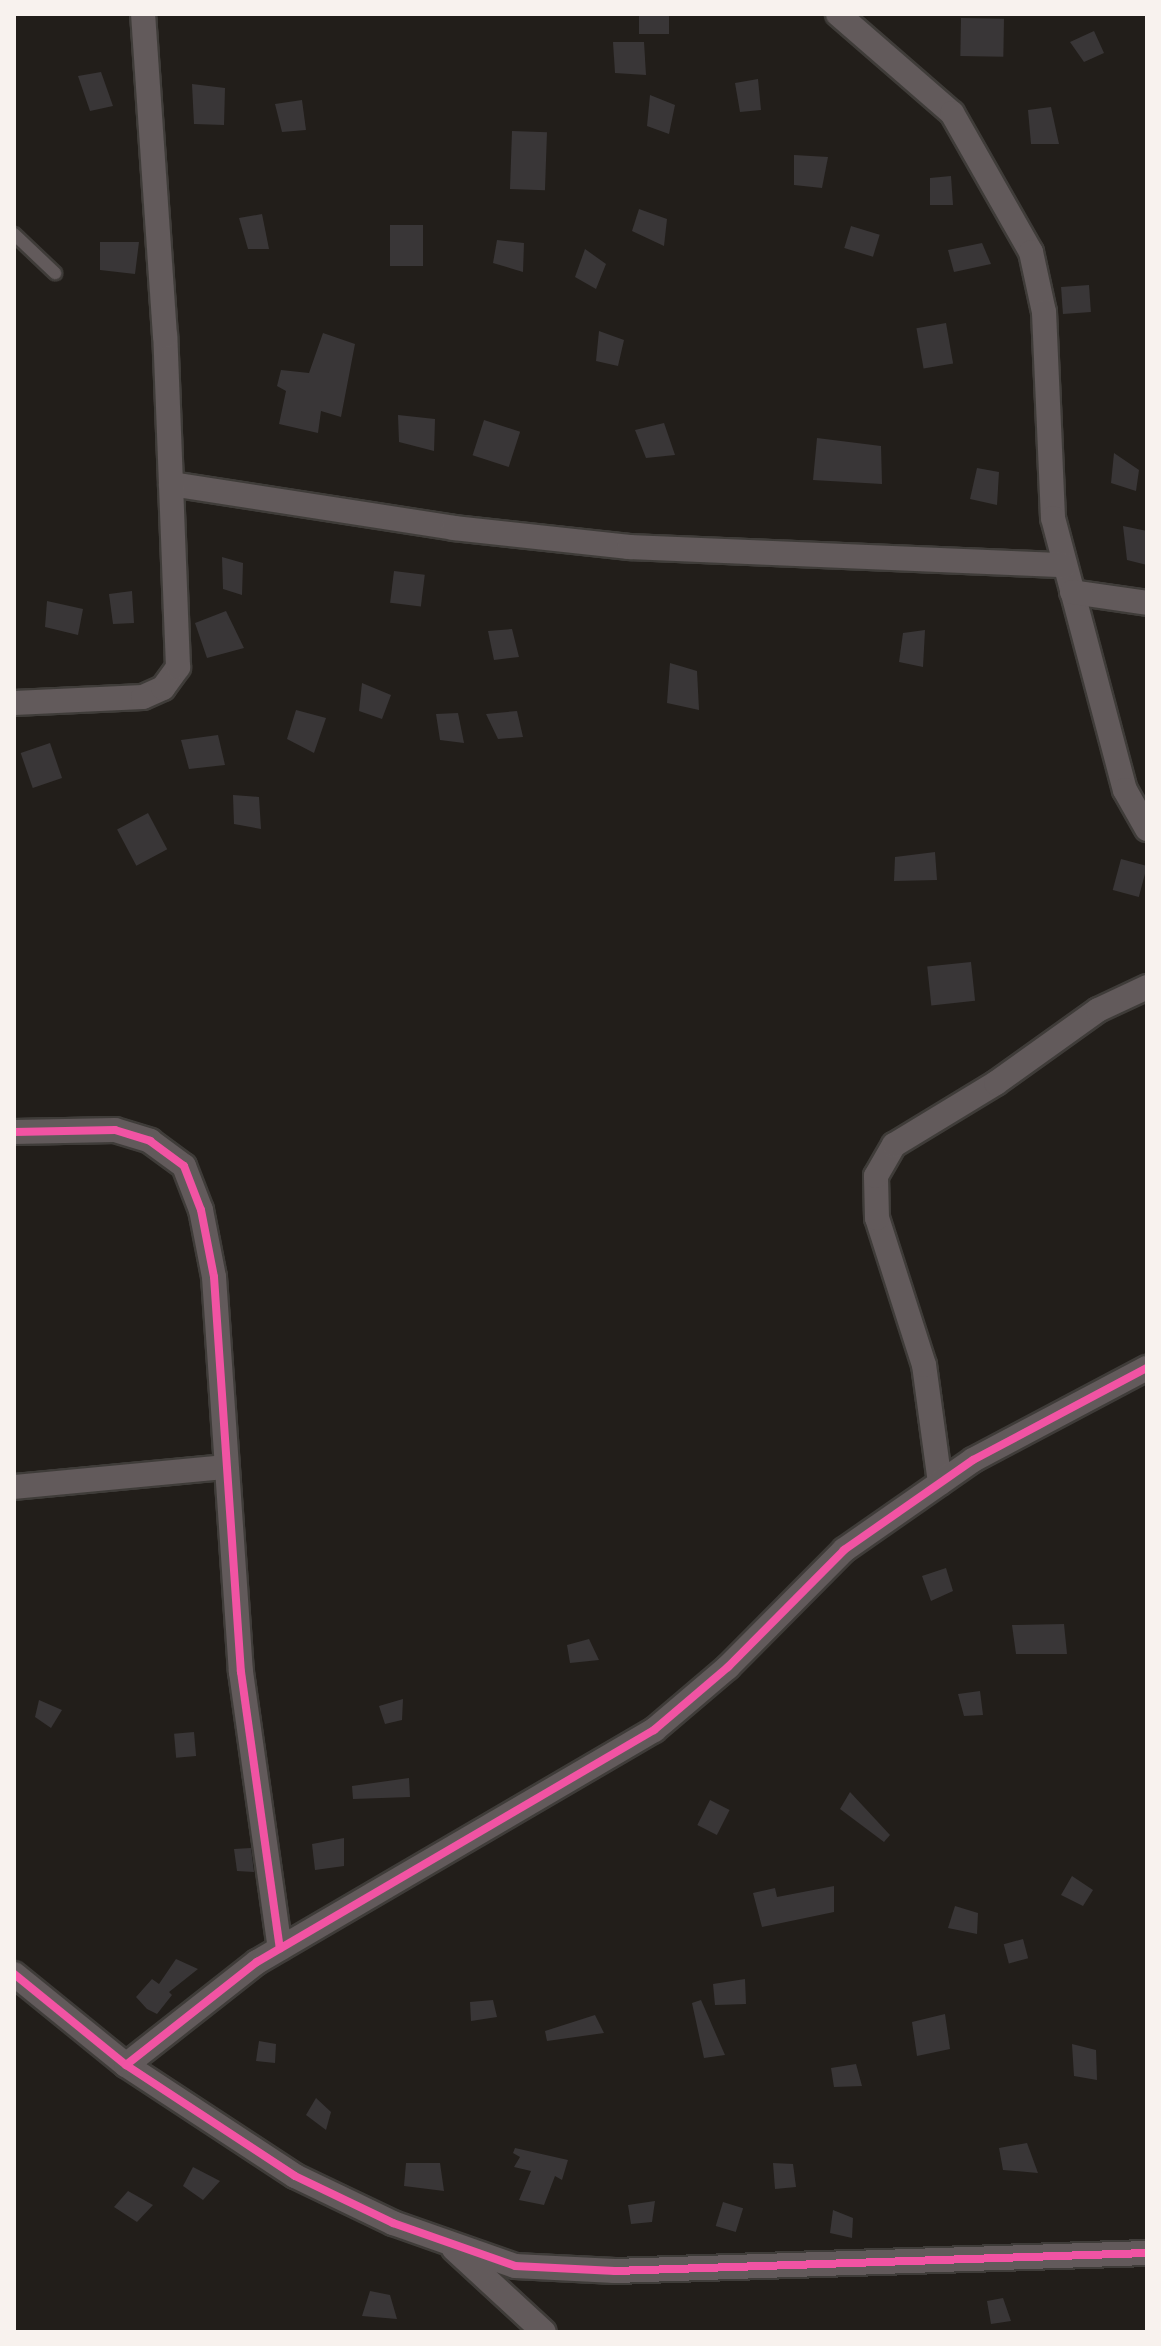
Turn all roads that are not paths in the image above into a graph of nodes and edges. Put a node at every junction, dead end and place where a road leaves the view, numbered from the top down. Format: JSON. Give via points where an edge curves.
{"nodes":[{"id":1,"x":143,"y":14,"type":"edge"},
{"id":2,"x":838,"y":14,"type":"edge"},
{"id":3,"x":14,"y":234,"type":"edge"},
{"id":4,"x":55,"y":273,"type":"dead end"},
{"id":5,"x":171,"y":484,"type":"junction"},
{"id":6,"x":1065,"y":565,"type":"junction"},
{"id":7,"x":1072,"y":592,"type":"junction"},
{"id":8,"x":1147,"y":603,"type":"edge"},
{"id":9,"x":14,"y":703,"type":"edge"},
{"id":10,"x":1147,"y":829,"type":"edge"},
{"id":11,"x":1147,"y":987,"type":"edge"},
{"id":12,"x":14,"y":1132,"type":"edge"},
{"id":13,"x":1147,"y":1368,"type":"edge"},
{"id":14,"x":225,"y":1467,"type":"junction"},
{"id":15,"x":940,"y":1483,"type":"junction"},
{"id":16,"x":14,"y":1487,"type":"edge"},
{"id":17,"x":280,"y":1948,"type":"junction"},
{"id":18,"x":14,"y":1974,"type":"edge"},
{"id":19,"x":126,"y":2065,"type":"junction"},
{"id":20,"x":447,"y":2242,"type":"junction"},
{"id":21,"x":1147,"y":2253,"type":"edge"},
{"id":22,"x":544,"y":2332,"type":"edge"}],
"edges":[{"from":1,"to":5,"type":"street"},
{"from":2,"to":6,"type":"street","via":[[952,113],[1031,252],[1044,312],[1053,518]]},
{"from":3,"to":4,"type":"lane"},
{"from":5,"to":6,"type":"street","via":[[454,528],[629,547]]},
{"from":5,"to":9,"type":"street","via":[[178,667],[163,688],[143,697]]},
{"from":6,"to":7,"type":"street"},
{"from":7,"to":8,"type":"street"},
{"from":7,"to":10,"type":"street","via":[[1125,790]]},
{"from":11,"to":15,"type":"street","via":[[1098,1010],[996,1083],[894,1145],[876,1176],[877,1218],[924,1365]]},
{"from":12,"to":14,"type":"street","via":[[115,1130],[150,1141],[184,1166],[201,1210],[214,1277]]},
{"from":13,"to":15,"type":"street","via":[[973,1460]]},
{"from":14,"to":16,"type":"street"},
{"from":14,"to":17,"type":"street","via":[[241,1672]]},
{"from":15,"to":17,"type":"street","via":[[844,1550],[728,1667],[654,1730]]},
{"from":17,"to":19,"type":"street"},
{"from":18,"to":19,"type":"street"},
{"from":19,"to":20,"type":"street","via":[[295,2176]]},
{"from":20,"to":21,"type":"street","via":[[515,2266],[615,2271]]},
{"from":20,"to":22,"type":"street"}]}
